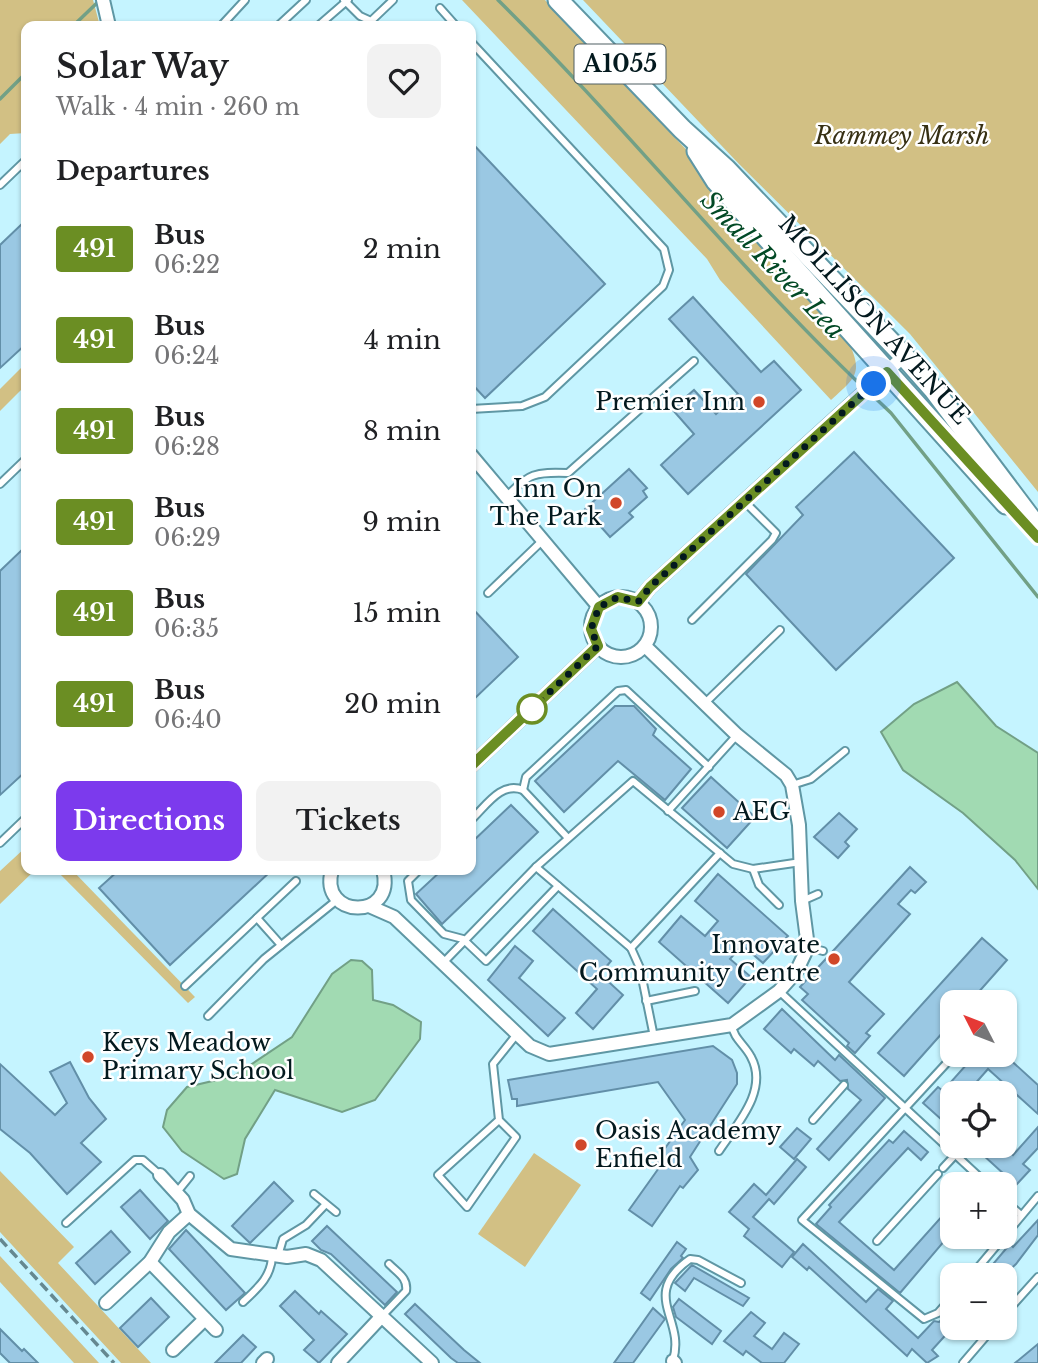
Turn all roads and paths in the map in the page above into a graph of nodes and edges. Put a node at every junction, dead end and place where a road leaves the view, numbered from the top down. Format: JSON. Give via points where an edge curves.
{"nodes":[{"id":1,"x":245,"y":0,"type":"edge"},
{"id":2,"x":306,"y":0,"type":"edge"},
{"id":3,"x":393,"y":0,"type":"edge"},
{"id":4,"x":558,"y":0,"type":"edge"},
{"id":5,"x":346,"y":1,"type":"edge"},
{"id":6,"x":104,"y":3,"type":"edge"},
{"id":7,"x":440,"y":8,"type":"dead end"},
{"id":8,"x":108,"y":21,"type":"edge"},
{"id":9,"x":226,"y":21,"type":"edge"},
{"id":10,"x":283,"y":21,"type":"edge"},
{"id":11,"x":324,"y":21,"type":"edge"},
{"id":12,"x":452,"y":21,"type":"edge"},
{"id":13,"x":476,"y":47,"type":"edge"},
{"id":14,"x":682,"y":129,"type":"junction"},
{"id":15,"x":21,"y":165,"type":"edge"},
{"id":16,"x":0,"y":185,"type":"edge"},
{"id":17,"x":904,"y":356,"type":"junction"},
{"id":18,"x":694,"y":361,"type":"dead end"},
{"id":19,"x":880,"y":379,"type":"junction"},
{"id":20,"x":476,"y":409,"type":"edge"},
{"id":21,"x":476,"y":461,"type":"edge"},
{"id":22,"x":21,"y":464,"type":"edge"},
{"id":23,"x":0,"y":484,"type":"edge"},
{"id":24,"x":506,"y":497,"type":"junction"},
{"id":25,"x":746,"y":503,"type":"junction"},
{"id":26,"x":1038,"y":528,"type":"edge"},
{"id":27,"x":1038,"y":538,"type":"edge"},
{"id":28,"x":542,"y":541,"type":"junction"},
{"id":29,"x":488,"y":593,"type":"dead end"},
{"id":30,"x":638,"y":602,"type":"junction"},
{"id":31,"x":599,"y":607,"type":"junction"},
{"id":32,"x":692,"y":620,"type":"dead end"},
{"id":33,"x":780,"y":630,"type":"dead end"},
{"id":34,"x":598,"y":646,"type":"junction"},
{"id":35,"x":645,"y":646,"type":"junction"},
{"id":36,"x":704,"y":704,"type":"junction"},
{"id":37,"x":737,"y":735,"type":"junction"},
{"id":38,"x":845,"y":751,"type":"dead end"},
{"id":39,"x":476,"y":761,"type":"edge"},
{"id":40,"x":709,"y":767,"type":"junction"},
{"id":41,"x":792,"y":785,"type":"junction"},
{"id":42,"x":523,"y":790,"type":"junction"},
{"id":43,"x":668,"y":811,"type":"junction"},
{"id":44,"x":476,"y":815,"type":"edge"},
{"id":45,"x":21,"y":823,"type":"edge"},
{"id":46,"x":568,"y":838,"type":"junction"},
{"id":47,"x":0,"y":843,"type":"edge"},
{"id":48,"x":720,"y":853,"type":"junction"},
{"id":49,"x":801,"y":862,"type":"junction"},
{"id":50,"x":536,"y":867,"type":"junction"},
{"id":51,"x":753,"y":869,"type":"junction"},
{"id":52,"x":331,"y":875,"type":"edge"},
{"id":53,"x":383,"y":875,"type":"edge"},
{"id":54,"x":414,"y":875,"type":"edge"},
{"id":55,"x":296,"y":881,"type":"dead end"},
{"id":56,"x":558,"y":886,"type":"junction"},
{"id":57,"x":818,"y":894,"type":"dead end"},
{"id":58,"x":337,"y":900,"type":"junction"},
{"id":59,"x":802,"y":901,"type":"junction"},
{"id":60,"x":779,"y":905,"type":"dead end"},
{"id":61,"x":369,"y":906,"type":"junction"},
{"id":62,"x":257,"y":918,"type":"junction"},
{"id":63,"x":463,"y":939,"type":"junction"},
{"id":64,"x":281,"y":945,"type":"junction"},
{"id":65,"x":808,"y":947,"type":"junction"},
{"id":66,"x":631,"y":948,"type":"junction"},
{"id":67,"x":823,"y":951,"type":"dead end"},
{"id":68,"x":443,"y":964,"type":"junction"},
{"id":69,"x":185,"y":986,"type":"dead end"},
{"id":70,"x":695,"y":991,"type":"dead end"},
{"id":71,"x":779,"y":991,"type":"junction"},
{"id":72,"x":646,"y":1001,"type":"junction"},
{"id":73,"x":208,"y":1016,"type":"dead end"},
{"id":74,"x":732,"y":1024,"type":"junction"},
{"id":75,"x":517,"y":1034,"type":"junction"},
{"id":76,"x":654,"y":1037,"type":"junction"},
{"id":77,"x":942,"y":1068,"type":"edge"},
{"id":78,"x":844,"y":1085,"type":"dead end"},
{"id":79,"x":905,"y":1107,"type":"junction"},
{"id":80,"x":499,"y":1120,"type":"junction"},
{"id":81,"x":813,"y":1121,"type":"dead end"},
{"id":82,"x":940,"y":1139,"type":"edge"},
{"id":83,"x":719,"y":1151,"type":"dead end"},
{"id":84,"x":952,"y":1158,"type":"edge"},
{"id":85,"x":960,"y":1158,"type":"edge"},
{"id":86,"x":943,"y":1168,"type":"dead end"},
{"id":87,"x":975,"y":1172,"type":"edge"},
{"id":88,"x":938,"y":1174,"type":"dead end"},
{"id":89,"x":160,"y":1175,"type":"joint"},
{"id":90,"x":190,"y":1176,"type":"dead end"},
{"id":91,"x":177,"y":1192,"type":"junction"},
{"id":92,"x":314,"y":1194,"type":"dead end"},
{"id":93,"x":1037,"y":1200,"type":"edge"},
{"id":94,"x":325,"y":1205,"type":"junction"},
{"id":95,"x":1017,"y":1211,"type":"edge"},
{"id":96,"x":336,"y":1212,"type":"dead end"},
{"id":97,"x":189,"y":1214,"type":"junction"},
{"id":98,"x":1021,"y":1215,"type":"junction"},
{"id":99,"x":66,"y":1223,"type":"dead end"},
{"id":100,"x":877,"y":1241,"type":"dead end"},
{"id":101,"x":275,"y":1255,"type":"junction"},
{"id":102,"x":150,"y":1262,"type":"junction"},
{"id":103,"x":983,"y":1263,"type":"edge"},
{"id":104,"x":389,"y":1265,"type":"dead end"},
{"id":105,"x":1038,"y":1277,"type":"edge"},
{"id":106,"x":741,"y":1283,"type":"dead end"},
{"id":107,"x":1017,"y":1300,"type":"edge"},
{"id":108,"x":243,"y":1302,"type":"dead end"},
{"id":109,"x":106,"y":1303,"type":"dead end"},
{"id":110,"x":940,"y":1311,"type":"edge"},
{"id":111,"x":382,"y":1316,"type":"junction"},
{"id":112,"x":205,"y":1320,"type":"junction"},
{"id":113,"x":216,"y":1330,"type":"dead end"},
{"id":114,"x":983,"y":1340,"type":"edge"},
{"id":115,"x":173,"y":1350,"type":"dead end"},
{"id":116,"x":673,"y":1362,"type":"edge"},
{"id":117,"x":338,"y":1363,"type":"edge"},
{"id":118,"x":432,"y":1363,"type":"edge"},
{"id":119,"x":963,"y":1363,"type":"edge"}],
"edges":[{"from":1,"to":9,"type":"lane"},
{"from":2,"to":10,"type":"lane"},
{"from":3,"to":5,"type":"lane","via":[[371,20]]},
{"from":4,"to":14,"type":"main road","name":"MOLLISON AVENUE","number":"A1055"},
{"from":5,"to":11,"type":"lane"},
{"from":6,"to":8,"type":"street"},
{"from":7,"to":12,"type":"lane"},
{"from":13,"to":20,"type":"lane","via":[[664,249],[669,270],[663,286],[545,397],[522,405]]},
{"from":14,"to":17,"type":"main road","name":"MOLLISON AVENUE","number":"A1055","via":[[746,188]]},
{"from":14,"to":19,"type":"main road","name":"MOLLISON AVENUE","number":"A1055","via":[[716,181]]},
{"from":15,"to":16,"type":"lane"},
{"from":17,"to":19,"type":"street"},
{"from":17,"to":26,"type":"main road","name":"MOLLISON AVENUE","number":"A1055"},
{"from":18,"to":24,"type":"lane","via":[[568,473],[541,471],[524,478]]},
{"from":19,"to":25,"type":"street"},
{"from":19,"to":27,"type":"main road","name":"MOLLISON AVENUE","number":"A1055"},
{"from":21,"to":24,"type":"street"},
{"from":22,"to":23,"type":"lane"},
{"from":24,"to":28,"type":"street"},
{"from":25,"to":30,"type":"street"},
{"from":25,"to":32,"type":"lane","via":[[776,533]]},
{"from":28,"to":29,"type":"lane"},
{"from":28,"to":31,"type":"street"},
{"from":30,"to":31,"type":"street","via":[[618,597]]},
{"from":30,"to":35,"type":"street","via":[[650,618]]},
{"from":31,"to":34,"type":"street","via":[[591,629]]},
{"from":33,"to":36,"type":"lane"},
{"from":34,"to":35,"type":"street","via":[[620,657]]},
{"from":34,"to":39,"type":"street"},
{"from":35,"to":36,"type":"street"},
{"from":36,"to":37,"type":"street"},
{"from":37,"to":40,"type":"lane"},
{"from":37,"to":41,"type":"street"},
{"from":38,"to":41,"type":"lane","via":[[811,779]]},
{"from":40,"to":42,"type":"lane","via":[[626,690],[526,777]]},
{"from":40,"to":43,"type":"lane"},
{"from":41,"to":49,"type":"street"},
{"from":42,"to":44,"type":"lane","via":[[503,788]]},
{"from":42,"to":46,"type":"lane"},
{"from":43,"to":46,"type":"lane","via":[[633,781]]},
{"from":43,"to":48,"type":"lane"},
{"from":45,"to":47,"type":"lane"},
{"from":46,"to":50,"type":"lane"},
{"from":48,"to":51,"type":"lane","via":[[733,864]]},
{"from":48,"to":66,"type":"lane"},
{"from":49,"to":51,"type":"lane"},
{"from":49,"to":59,"type":"street"},
{"from":50,"to":56,"type":"lane"},
{"from":50,"to":63,"type":"lane"},
{"from":51,"to":60,"type":"lane","via":[[759,885]]},
{"from":52,"to":58,"type":"street","via":[[330,885]]},
{"from":53,"to":61,"type":"street","via":[[384,887]]},
{"from":54,"to":63,"type":"lane","via":[[408,881],[411,900],[444,934]]},
{"from":55,"to":62,"type":"lane"},
{"from":56,"to":63,"type":"lane","via":[[486,961]]},
{"from":56,"to":66,"type":"lane"},
{"from":57,"to":59,"type":"lane"},
{"from":58,"to":61,"type":"street","via":[[351,908]]},
{"from":58,"to":64,"type":"lane"},
{"from":59,"to":65,"type":"street"},
{"from":61,"to":68,"type":"street","via":[[394,917]]},
{"from":62,"to":64,"type":"lane"},
{"from":62,"to":69,"type":"lane"},
{"from":63,"to":68,"type":"lane"},
{"from":64,"to":73,"type":"lane"},
{"from":65,"to":67,"type":"lane"},
{"from":65,"to":71,"type":"street","via":[[796,972]]},
{"from":66,"to":72,"type":"lane"},
{"from":68,"to":75,"type":"street"},
{"from":70,"to":72,"type":"lane"},
{"from":71,"to":74,"type":"street"},
{"from":71,"to":79,"type":"lane"},
{"from":72,"to":76,"type":"lane"},
{"from":74,"to":76,"type":"street"},
{"from":74,"to":83,"type":"lane","via":[[757,1076],[753,1099]]},
{"from":75,"to":76,"type":"street","via":[[538,1052],[549,1055]]},
{"from":75,"to":80,"type":"lane","via":[[493,1064]]},
{"from":77,"to":79,"type":"lane"},
{"from":78,"to":81,"type":"lane"},
{"from":79,"to":82,"type":"lane"},
{"from":79,"to":110,"type":"lane","via":[[802,1220],[924,1319]]},
{"from":80,"to":80,"type":"lane","via":[[516,1137],[467,1207],[438,1175]]},
{"from":84,"to":86,"type":"lane"},
{"from":85,"to":87,"type":"lane"},
{"from":88,"to":100,"type":"lane"},
{"from":89,"to":91,"type":"street"},
{"from":89,"to":99,"type":"lane","via":[[144,1160],[135,1160]]},
{"from":90,"to":91,"type":"lane"},
{"from":91,"to":97,"type":"street"},
{"from":92,"to":94,"type":"lane"},
{"from":93,"to":98,"type":"lane"},
{"from":94,"to":96,"type":"lane"},
{"from":94,"to":101,"type":"lane","via":[[306,1225],[283,1239]]},
{"from":95,"to":98,"type":"lane"},
{"from":97,"to":101,"type":"street","via":[[231,1249]]},
{"from":97,"to":102,"type":"street","via":[[169,1232]]},
{"from":98,"to":103,"type":"lane"},
{"from":101,"to":108,"type":"lane","via":[[263,1284]]},
{"from":101,"to":111,"type":"street","via":[[306,1254],[321,1260]]},
{"from":102,"to":109,"type":"street"},
{"from":102,"to":112,"type":"street"},
{"from":104,"to":111,"type":"lane","via":[[407,1286]]},
{"from":105,"to":107,"type":"lane"},
{"from":106,"to":116,"type":"lane","via":[[698,1260],[690,1259],[676,1273],[665,1296],[677,1338]]},
{"from":111,"to":117,"type":"street"},
{"from":111,"to":118,"type":"street"},
{"from":112,"to":113,"type":"street"},
{"from":112,"to":115,"type":"street"},
{"from":114,"to":119,"type":"lane"}]}
